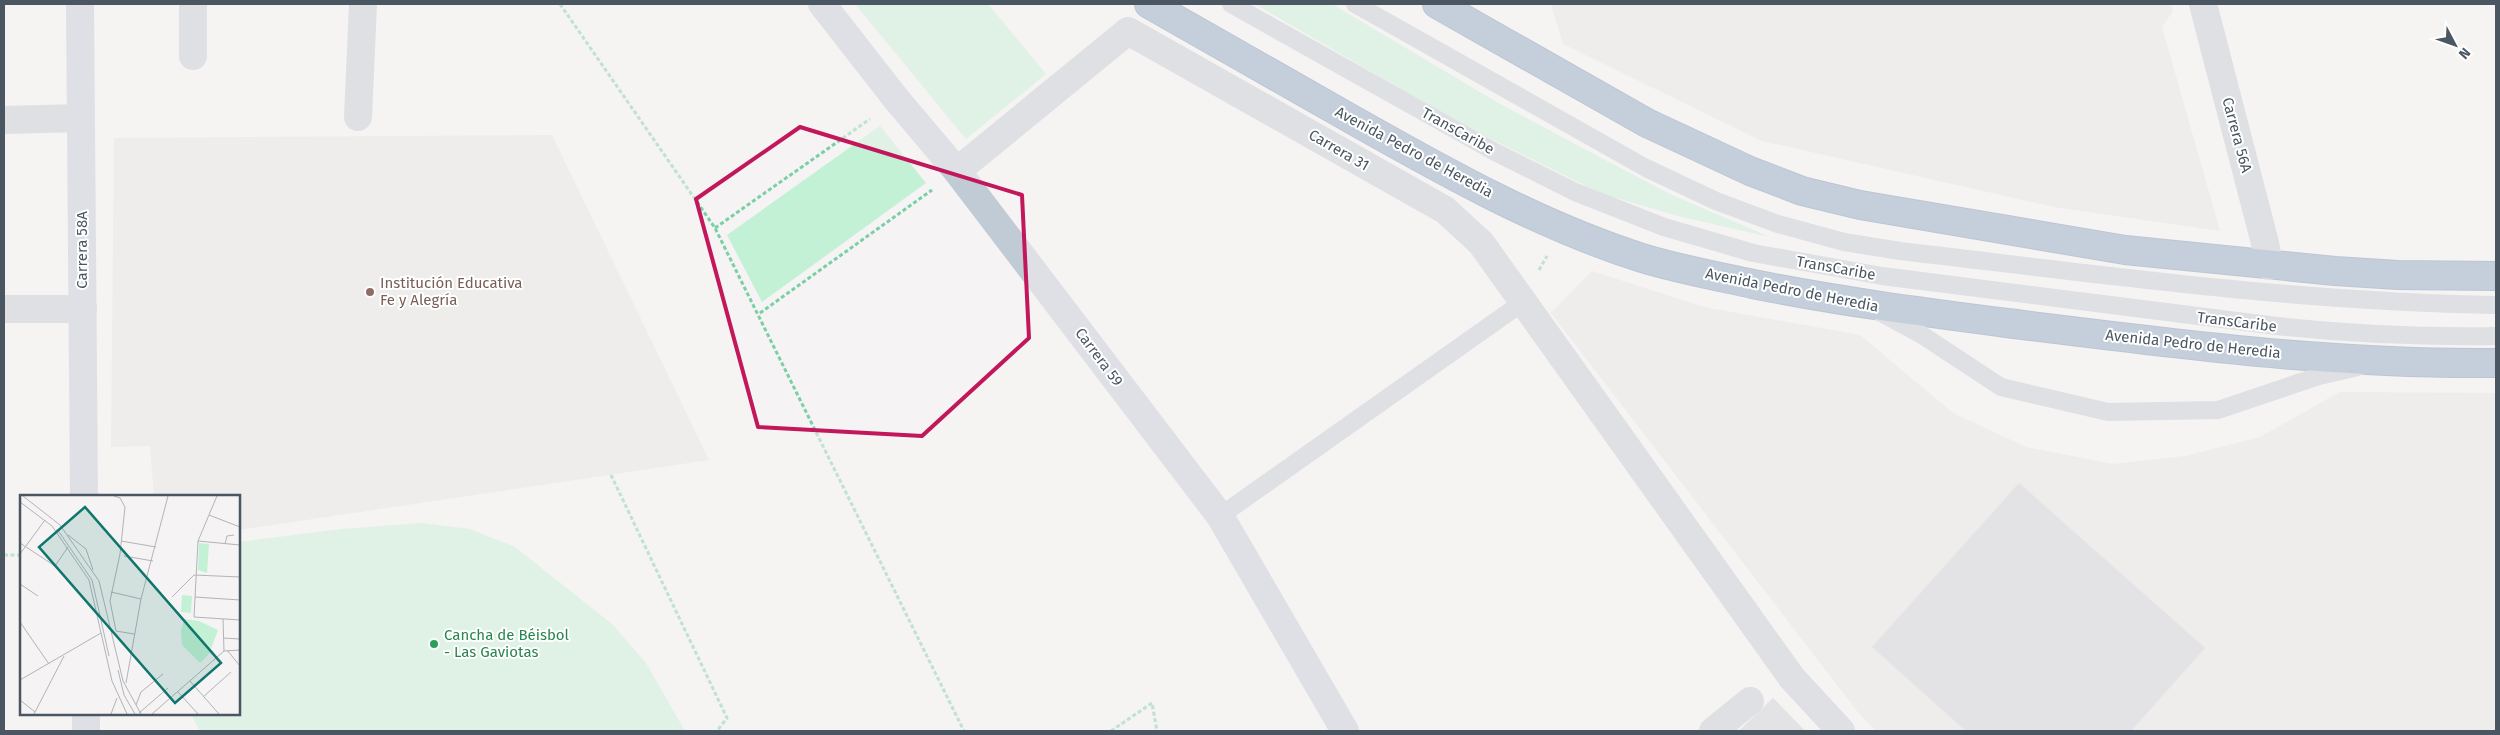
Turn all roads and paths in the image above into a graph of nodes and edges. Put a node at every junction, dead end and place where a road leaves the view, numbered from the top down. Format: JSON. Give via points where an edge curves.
{"nodes":[{"id":1,"x":80,"y":4,"type":"edge"},
{"id":2,"x":193,"y":4,"type":"edge"},
{"id":3,"x":363,"y":4,"type":"edge"},
{"id":4,"x":560,"y":4,"type":"edge"},
{"id":5,"x":822,"y":4,"type":"edge"},
{"id":6,"x":1149,"y":4,"type":"edge"},
{"id":7,"x":1231,"y":4,"type":"edge"},
{"id":8,"x":1355,"y":4,"type":"edge"},
{"id":9,"x":1437,"y":4,"type":"edge"},
{"id":10,"x":2203,"y":4,"type":"edge"},
{"id":11,"x":193,"y":56,"type":"dead end"},
{"id":12,"x":897,"y":100,"type":"junction"},
{"id":13,"x":358,"y":117,"type":"dead end"},
{"id":14,"x":81,"y":118,"type":"junction"},
{"id":15,"x":4,"y":120,"type":"edge"},
{"id":16,"x":957,"y":171,"type":"junction"},
{"id":17,"x":715,"y":228,"type":"junction"},
{"id":18,"x":2269,"y":266,"type":"junction"},
{"id":19,"x":2496,"y":276,"type":"edge"},
{"id":20,"x":1523,"y":302,"type":"junction"},
{"id":21,"x":1866,"y":305,"type":"junction"},
{"id":22,"x":2496,"y":305,"type":"edge"},
{"id":23,"x":83,"y":309,"type":"junction"},
{"id":24,"x":4,"y":310,"type":"edge"},
{"id":25,"x":760,"y":313,"type":"junction"},
{"id":26,"x":2496,"y":336,"type":"edge"},
{"id":27,"x":2385,"y":360,"type":"junction"},
{"id":28,"x":2496,"y":363,"type":"edge"},
{"id":29,"x":611,"y":475,"type":"dead end"},
{"id":30,"x":84,"y":495,"type":"edge"},
{"id":31,"x":1220,"y":516,"type":"junction"},
{"id":32,"x":4,"y":555,"type":"edge"},
{"id":33,"x":20,"y":555,"type":"edge"},
{"id":34,"x":1750,"y":701,"type":"dead end"},
{"id":35,"x":86,"y":715,"type":"edge"},
{"id":36,"x":86,"y":731,"type":"edge"},
{"id":37,"x":717,"y":731,"type":"edge"},
{"id":38,"x":964,"y":731,"type":"edge"},
{"id":39,"x":1111,"y":731,"type":"edge"},
{"id":40,"x":1157,"y":731,"type":"edge"},
{"id":41,"x":1345,"y":731,"type":"edge"},
{"id":42,"x":1713,"y":731,"type":"edge"},
{"id":43,"x":1842,"y":731,"type":"edge"}],
"edges":[{"from":1,"to":14,"type":"street","name":"Carrera 58A"},
{"from":2,"to":11,"type":"street"},
{"from":3,"to":13,"type":"street"},
{"from":4,"to":17,"type":"path"},
{"from":5,"to":12,"type":"street","name":"Carrera 59"},
{"from":6,"to":21,"type":"highway","name":"Avenida Pedro de Heredia","via":[[1412,154],[1582,235],[1642,258]]},
{"from":7,"to":26,"type":"lane","name":"TransCaribe","via":[[1495,152],[1575,192],[1664,227],[1753,253],[1882,276],[2277,326],[2370,335]]},
{"from":8,"to":22,"type":"lane","name":"TransCaribe","via":[[1646,168],[1716,201],[1769,221],[1835,239],[1900,251],[2246,291],[2409,303]]},
{"from":9,"to":18,"type":"highway","via":[[1647,123],[1750,171],[1802,191],[1870,207],[2125,250]]},
{"from":10,"to":18,"type":"street","name":"Carrera 56A"},
{"from":12,"to":16,"type":"street","name":"Carrera 59"},
{"from":12,"to":17,"type":"path"},
{"from":14,"to":15,"type":"street"},
{"from":14,"to":23,"type":"street","name":"Carrera 58A"},
{"from":16,"to":20,"type":"street","name":"Carrera 31","via":[[1128,31],[1445,210],[1481,243]]},
{"from":16,"to":25,"type":"path"},
{"from":16,"to":31,"type":"street","name":"Carrera 59"},
{"from":17,"to":25,"type":"path"},
{"from":18,"to":19,"type":"highway","via":[[2398,275]]},
{"from":20,"to":31,"type":"lane"},
{"from":20,"to":43,"type":"street","name":"Carrera 31","via":[[1792,678]]},
{"from":21,"to":27,"type":"highway","name":"Avenida Pedro de Heredia","via":[[2168,343]]},
{"from":21,"to":27,"type":"lane","via":[[1922,335],[2000,387],[2108,412],[2218,410],[2319,376]]},
{"from":23,"to":24,"type":"street"},
{"from":23,"to":30,"type":"street","name":"Carrera 58A"},
{"from":25,"to":38,"type":"path"},
{"from":27,"to":28,"type":"highway","name":"Avenida Pedro de Heredia"},
{"from":29,"to":37,"type":"path","via":[[727,718]]},
{"from":31,"to":41,"type":"street","name":"Carrera 59"},
{"from":32,"to":33,"type":"path"},
{"from":34,"to":42,"type":"street"},
{"from":35,"to":36,"type":"street"},
{"from":39,"to":40,"type":"path","via":[[1152,703]]}]}
